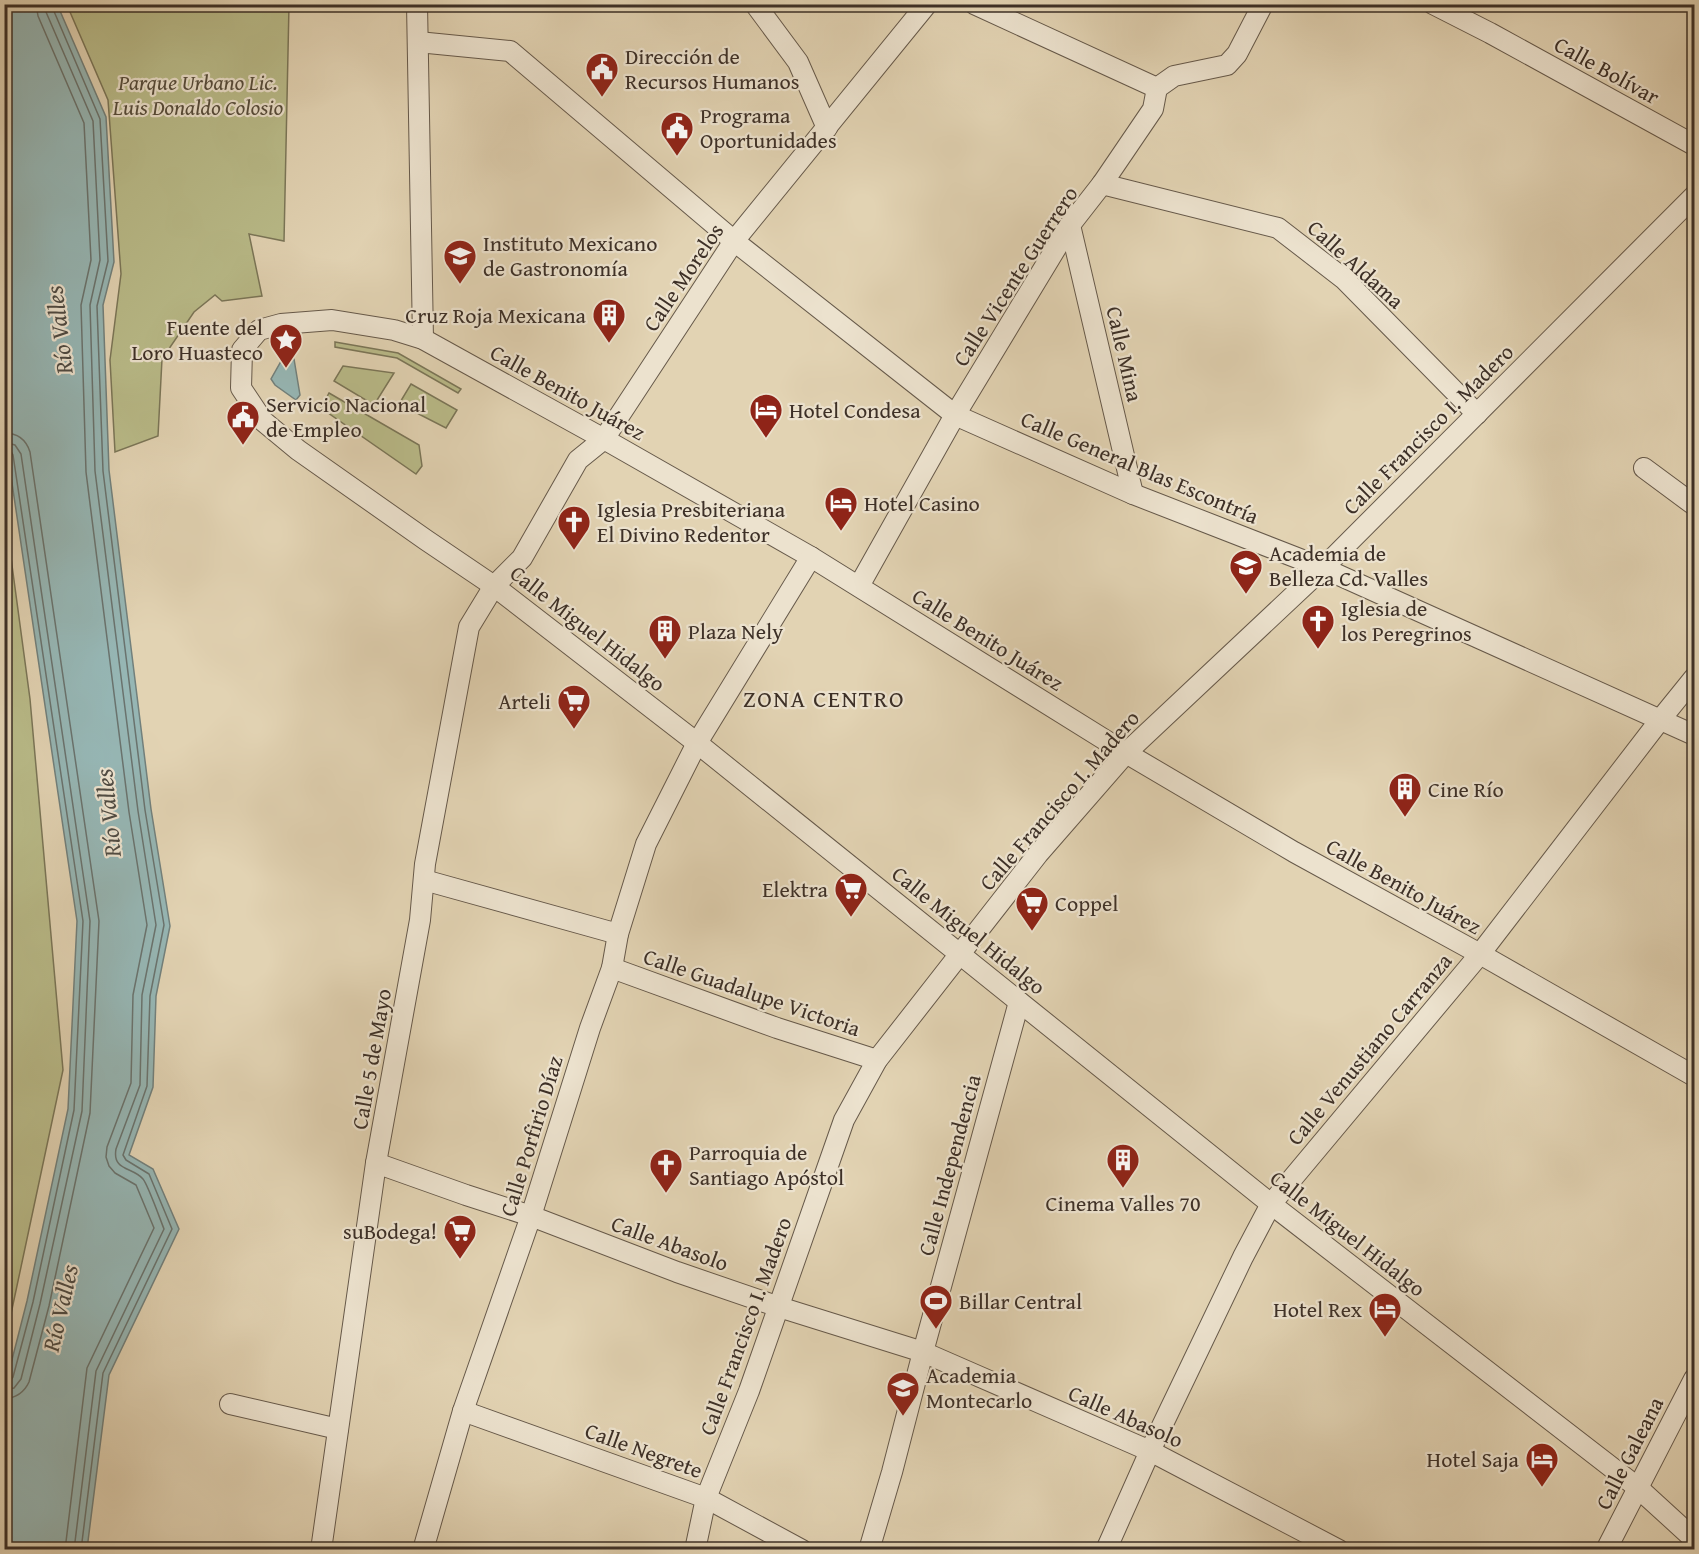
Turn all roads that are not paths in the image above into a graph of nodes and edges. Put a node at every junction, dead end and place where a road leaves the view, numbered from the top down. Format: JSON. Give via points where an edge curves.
{"nodes":[{"id":1,"x":417,"y":4,"type":"edge"},
{"id":2,"x":755,"y":4,"type":"edge"},
{"id":3,"x":927,"y":4,"type":"edge"},
{"id":4,"x":974,"y":4,"type":"edge"},
{"id":5,"x":1263,"y":4,"type":"edge"},
{"id":6,"x":1433,"y":4,"type":"edge"},
{"id":7,"x":417,"y":42,"type":"junction"},
{"id":8,"x":1157,"y":88,"type":"junction"},
{"id":9,"x":827,"y":128,"type":"junction"},
{"id":10,"x":1695,"y":145,"type":"edge"},
{"id":11,"x":1102,"y":184,"type":"junction"},
{"id":12,"x":1695,"y":196,"type":"edge"},
{"id":13,"x":1070,"y":225,"type":"junction"},
{"id":14,"x":734,"y":242,"type":"junction"},
{"id":15,"x":423,"y":339,"type":"junction"},
{"id":16,"x":242,"y":350,"type":"joint"},
{"id":17,"x":1477,"y":414,"type":"junction"},
{"id":18,"x":956,"y":415,"type":"junction"},
{"id":19,"x":604,"y":439,"type":"junction"},
{"id":20,"x":1644,"y":468,"type":"dead end"},
{"id":21,"x":1133,"y":494,"type":"junction"},
{"id":22,"x":1695,"y":506,"type":"edge"},
{"id":23,"x":811,"y":557,"type":"junction"},
{"id":24,"x":1323,"y":568,"type":"junction"},
{"id":25,"x":494,"y":586,"type":"junction"},
{"id":26,"x":859,"y":586,"type":"junction"},
{"id":27,"x":1695,"y":678,"type":"edge"},
{"id":28,"x":1660,"y":720,"type":"junction"},
{"id":29,"x":1695,"y":735,"type":"edge"},
{"id":30,"x":698,"y":743,"type":"junction"},
{"id":31,"x":1126,"y":753,"type":"junction"},
{"id":32,"x":424,"y":880,"type":"junction"},
{"id":33,"x":618,"y":934,"type":"junction"},
{"id":34,"x":960,"y":952,"type":"junction"},
{"id":35,"x":1480,"y":954,"type":"junction"},
{"id":36,"x":612,"y":968,"type":"junction"},
{"id":37,"x":1019,"y":1002,"type":"junction"},
{"id":38,"x":877,"y":1060,"type":"junction"},
{"id":39,"x":1695,"y":1076,"type":"edge"},
{"id":40,"x":376,"y":1163,"type":"junction"},
{"id":41,"x":1271,"y":1204,"type":"junction"},
{"id":42,"x":531,"y":1216,"type":"junction"},
{"id":43,"x":779,"y":1307,"type":"junction"},
{"id":44,"x":923,"y":1352,"type":"junction"},
{"id":45,"x":1695,"y":1379,"type":"edge"},
{"id":46,"x":230,"y":1404,"type":"dead end"},
{"id":47,"x":463,"y":1411,"type":"junction"},
{"id":48,"x":338,"y":1429,"type":"junction"},
{"id":49,"x":1150,"y":1451,"type":"junction"},
{"id":50,"x":1637,"y":1487,"type":"junction"},
{"id":51,"x":706,"y":1498,"type":"junction"},
{"id":52,"x":1695,"y":1539,"type":"edge"},
{"id":53,"x":321,"y":1550,"type":"edge"},
{"id":54,"x":423,"y":1550,"type":"edge"},
{"id":55,"x":695,"y":1550,"type":"edge"},
{"id":56,"x":802,"y":1550,"type":"edge"},
{"id":57,"x":869,"y":1550,"type":"edge"},
{"id":58,"x":1106,"y":1550,"type":"edge"},
{"id":59,"x":1339,"y":1550,"type":"edge"},
{"id":60,"x":1606,"y":1550,"type":"edge"}],
"edges":[{"from":1,"to":7,"type":"street"},
{"from":2,"to":9,"type":"street","via":[[798,62]]},
{"from":3,"to":9,"type":"street","name":"Calle Morelos"},
{"from":4,"to":8,"type":"street"},
{"from":5,"to":8,"type":"street","via":[[1237,54],[1227,65],[1174,76]]},
{"from":6,"to":10,"type":"street","name":"Calle Bolívar"},
{"from":7,"to":14,"type":"street","name":"Calle General Blas Escontría","via":[[510,51]]},
{"from":7,"to":15,"type":"street"},
{"from":8,"to":11,"type":"street","name":"Calle Vicente Guerrero","via":[[1153,109]]},
{"from":9,"to":14,"type":"street","name":"Calle Morelos"},
{"from":11,"to":13,"type":"street","name":"Calle Vicente Guerrero"},
{"from":11,"to":17,"type":"street","name":"Calle Aldama","via":[[1278,228],[1344,279]]},
{"from":12,"to":17,"type":"street","name":"Calle Francisco I. Madero"},
{"from":13,"to":18,"type":"street","name":"Calle Vicente Guerrero"},
{"from":13,"to":21,"type":"street","name":"Calle Mina"},
{"from":14,"to":18,"type":"street","name":"Calle General Blas Escontría"},
{"from":14,"to":19,"type":"street","name":"Calle Morelos"},
{"from":15,"to":16,"type":"street","name":"Calle Benito Juárez","via":[[332,320],[259,330]]},
{"from":15,"to":19,"type":"street","name":"Calle Benito Juárez"},
{"from":16,"to":25,"type":"street","name":"Calle Miguel Hidalgo","via":[[241,388],[263,421],[311,459]]},
{"from":17,"to":24,"type":"street","name":"Calle Francisco I. Madero"},
{"from":18,"to":21,"type":"street","name":"Calle General Blas Escontría"},
{"from":18,"to":26,"type":"street","name":"Calle Vicente Guerrero"},
{"from":19,"to":23,"type":"street","name":"Calle Benito Juárez"},
{"from":19,"to":25,"type":"street","name":"Calle Morelos","via":[[578,460],[522,558]]},
{"from":20,"to":22,"type":"street"},
{"from":21,"to":24,"type":"street","name":"Calle General Blas Escontría"},
{"from":23,"to":26,"type":"street","name":"Calle Benito Juárez"},
{"from":23,"to":30,"type":"street"},
{"from":24,"to":28,"type":"street","name":"Calle General Blas Escontría"},
{"from":24,"to":31,"type":"street","name":"Calle Francisco I. Madero"},
{"from":25,"to":30,"type":"street","name":"Calle Miguel Hidalgo"},
{"from":25,"to":32,"type":"street","name":"Calle 5 de Mayo","via":[[469,627]]},
{"from":26,"to":31,"type":"street","name":"Calle Benito Juárez"},
{"from":27,"to":28,"type":"street","name":"Calle Venustiano Carranza"},
{"from":28,"to":29,"type":"street","name":"Calle General Blas Escontría"},
{"from":28,"to":35,"type":"street","name":"Calle Venustiano Carranza"},
{"from":30,"to":33,"type":"street","name":"Calle Porfirio Díaz","via":[[646,844]]},
{"from":30,"to":34,"type":"street","name":"Calle Miguel Hidalgo"},
{"from":31,"to":34,"type":"street","name":"Calle Francisco I. Madero"},
{"from":31,"to":35,"type":"street","name":"Calle Benito Juárez","via":[[1294,852]]},
{"from":32,"to":33,"type":"street","name":"Calle Guadalupe Victoria"},
{"from":32,"to":40,"type":"street","name":"Calle 5 de Mayo"},
{"from":33,"to":36,"type":"street","name":"Calle Porfirio Díaz"},
{"from":34,"to":37,"type":"street","name":"Calle Miguel Hidalgo"},
{"from":34,"to":38,"type":"street","name":"Calle Francisco I. Madero"},
{"from":35,"to":39,"type":"street","name":"Calle Benito Juárez"},
{"from":35,"to":41,"type":"street","name":"Calle Venustiano Carranza"},
{"from":36,"to":38,"type":"street","name":"Calle Guadalupe Victoria"},
{"from":36,"to":42,"type":"street","name":"Calle Porfirio Díaz"},
{"from":37,"to":41,"type":"street","name":"Calle Miguel Hidalgo"},
{"from":37,"to":44,"type":"street","name":"Calle Independencia"},
{"from":38,"to":43,"type":"street","name":"Calle Francisco I. Madero","via":[[844,1120]]},
{"from":40,"to":42,"type":"street","name":"Calle Abasolo"},
{"from":40,"to":48,"type":"street","name":"Calle 5 de Mayo"},
{"from":41,"to":49,"type":"street","name":"Calle Venustiano Carranza"},
{"from":41,"to":50,"type":"street","name":"Calle Miguel Hidalgo"},
{"from":42,"to":43,"type":"street","name":"Calle Abasolo"},
{"from":42,"to":47,"type":"street","name":"Calle Porfirio Díaz"},
{"from":43,"to":44,"type":"street","name":"Calle Abasolo"},
{"from":43,"to":51,"type":"street","name":"Calle Francisco I. Madero"},
{"from":44,"to":49,"type":"street","name":"Calle Abasolo"},
{"from":44,"to":57,"type":"street","name":"Calle Independencia"},
{"from":45,"to":50,"type":"street","name":"Calle Galeana"},
{"from":46,"to":48,"type":"street"},
{"from":47,"to":51,"type":"street","name":"Calle Negrete"},
{"from":47,"to":54,"type":"street","name":"Calle Porfirio Díaz"},
{"from":48,"to":53,"type":"street","name":"Calle 5 de Mayo"},
{"from":49,"to":58,"type":"street","name":"Calle Venustiano Carranza"},
{"from":49,"to":59,"type":"street","name":"Calle Abasolo"},
{"from":50,"to":52,"type":"street","name":"Calle Miguel Hidalgo"},
{"from":50,"to":60,"type":"street","name":"Calle Galeana"},
{"from":51,"to":55,"type":"street","name":"Calle Francisco I. Madero"},
{"from":51,"to":56,"type":"street","name":"Calle Negrete"}]}
